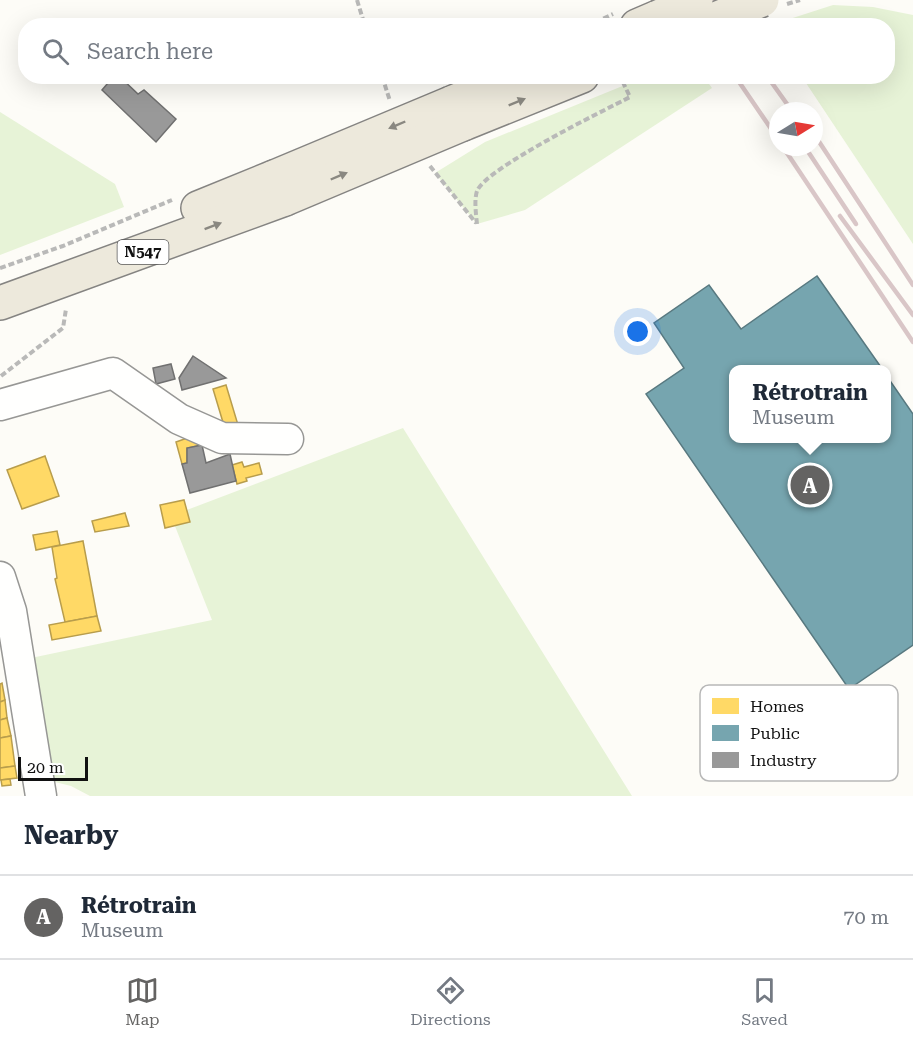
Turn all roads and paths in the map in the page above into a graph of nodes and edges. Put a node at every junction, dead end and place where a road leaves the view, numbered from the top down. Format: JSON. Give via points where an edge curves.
{"nodes":[{"id":1,"x":357,"y":0,"type":"edge"},
{"id":2,"x":696,"y":0,"type":"edge"},
{"id":3,"x":762,"y":0,"type":"edge"},
{"id":4,"x":363,"y":18,"type":"edge"},
{"id":5,"x":638,"y":18,"type":"edge"},
{"id":6,"x":718,"y":18,"type":"edge"},
{"id":7,"x":502,"y":84,"type":"edge"},
{"id":8,"x":555,"y":84,"type":"edge"},
{"id":9,"x":624,"y":84,"type":"edge"},
{"id":10,"x":457,"y":113,"type":"junction"},
{"id":11,"x":279,"y":188,"type":"junction"},
{"id":12,"x":182,"y":195,"type":"dead end"},
{"id":13,"x":477,"y":224,"type":"dead end"},
{"id":14,"x":0,"y":268,"type":"edge"},
{"id":15,"x":62,"y":281,"type":"junction"},
{"id":16,"x":0,"y":284,"type":"edge"},
{"id":17,"x":0,"y":303,"type":"edge"},
{"id":18,"x":0,"y":376,"type":"edge"},
{"id":19,"x":0,"y":405,"type":"edge"},
{"id":20,"x":288,"y":439,"type":"dead end"},
{"id":21,"x":0,"y":577,"type":"edge"},
{"id":22,"x":41,"y":796,"type":"edge"}],
"edges":[{"from":1,"to":4,"type":"path"},
{"from":2,"to":5,"type":"main road","bridge":true},
{"from":3,"to":6,"type":"main road","bridge":true},
{"from":7,"to":10,"type":"main road","number":"N547"},
{"from":10,"to":8,"type":"main road","number":"N547","one_way":true},
{"from":9,"to":13,"type":"path","via":[[630,97],[531,150],[484,181],[476,192]]},
{"from":10,"to":11,"type":"main road","number":"N547","bridge":true},
{"from":15,"to":11,"type":"main road","number":"N547","one_way":true},
{"from":11,"to":16,"type":"main road","number":"N547"},
{"from":12,"to":14,"type":"path","via":[[63,246]]},
{"from":15,"to":17,"type":"main road","number":"N547"},
{"from":15,"to":18,"type":"path","via":[[67,299],[63,328]]},
{"from":19,"to":20,"type":"street","via":[[113,373],[179,419],[222,438]]},
{"from":21,"to":22,"type":"street","via":[[11,611]]}]}
